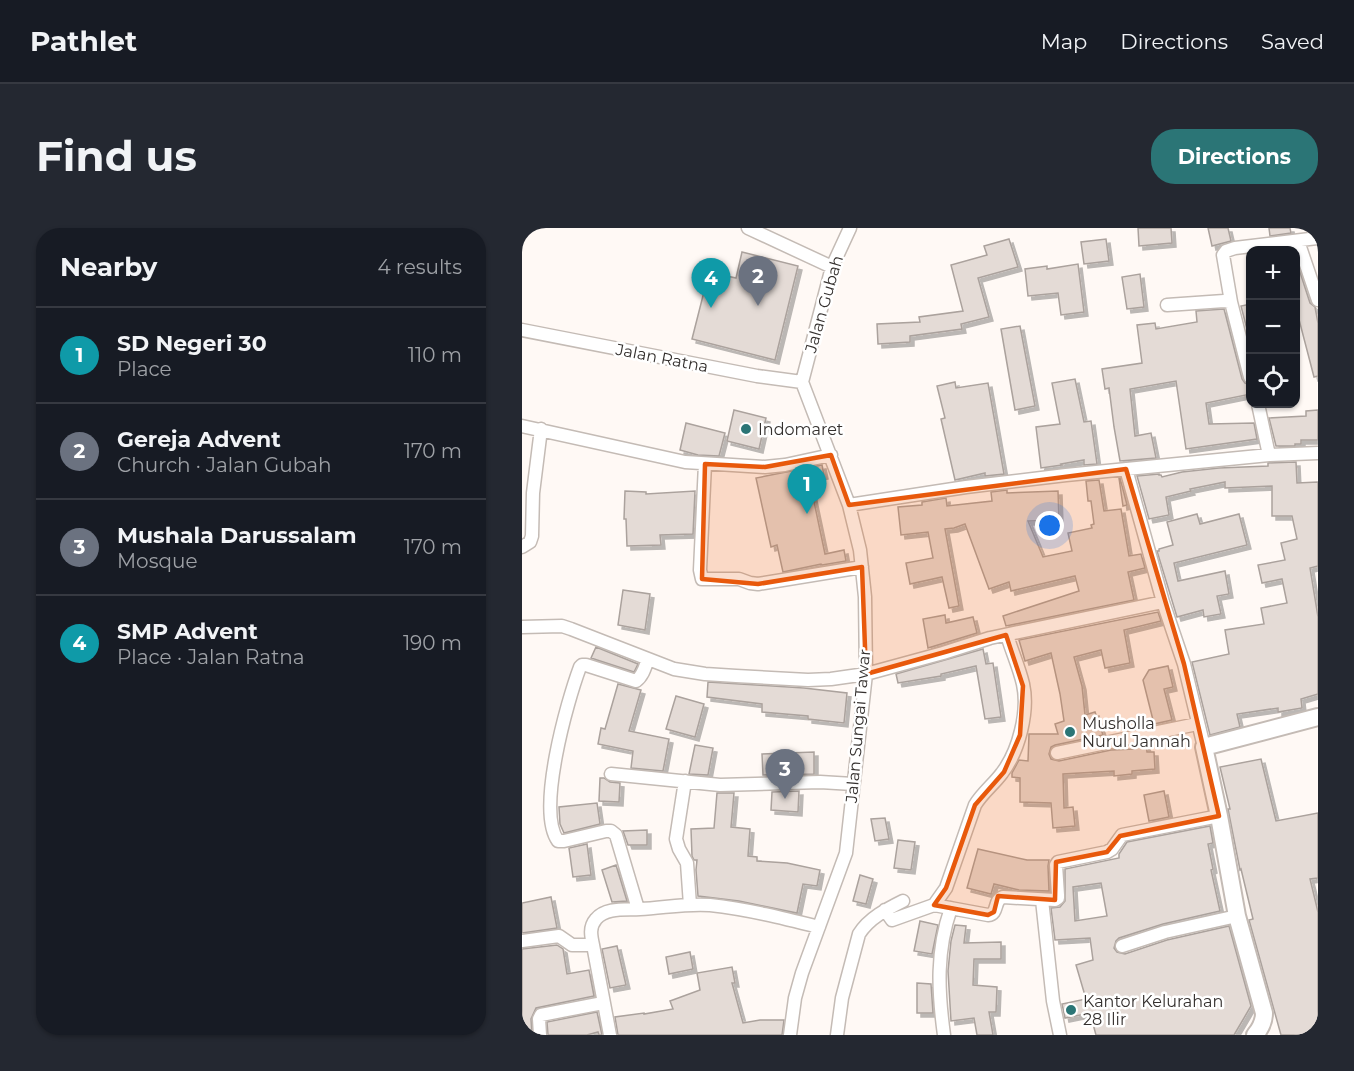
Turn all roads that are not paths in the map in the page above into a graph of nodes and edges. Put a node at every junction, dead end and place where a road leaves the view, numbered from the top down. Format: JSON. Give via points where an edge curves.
{"nodes":[{"id":1,"x":748,"y":228,"type":"edge"},
{"id":2,"x":850,"y":228,"type":"edge"},
{"id":3,"x":1318,"y":238,"type":"edge"},
{"id":4,"x":1298,"y":241,"type":"junction"},
{"id":5,"x":832,"y":267,"type":"junction"},
{"id":6,"x":1318,"y":300,"type":"edge"},
{"id":7,"x":1231,"y":302,"type":"junction"},
{"id":8,"x":1167,"y":305,"type":"dead end"},
{"id":9,"x":522,"y":330,"type":"edge"},
{"id":10,"x":1246,"y":358,"type":"edge"},
{"id":11,"x":802,"y":382,"type":"junction"},
{"id":12,"x":1259,"y":408,"type":"edge"},
{"id":13,"x":522,"y":426,"type":"edge"},
{"id":14,"x":541,"y":429,"type":"junction"},
{"id":15,"x":1318,"y":453,"type":"edge"},
{"id":16,"x":831,"y":455,"type":"junction"},
{"id":17,"x":1269,"y":455,"type":"junction"},
{"id":18,"x":705,"y":464,"type":"junction"},
{"id":19,"x":1126,"y":469,"type":"junction"},
{"id":20,"x":849,"y":505,"type":"junction"},
{"id":21,"x":522,"y":547,"type":"edge"},
{"id":22,"x":862,"y":567,"type":"junction"},
{"id":23,"x":1163,"y":602,"type":"junction"},
{"id":24,"x":522,"y":627,"type":"edge"},
{"id":25,"x":1006,"y":635,"type":"junction"},
{"id":26,"x":648,"y":659,"type":"junction"},
{"id":27,"x":866,"y":674,"type":"junction"},
{"id":28,"x":1318,"y":717,"type":"edge"},
{"id":29,"x":1197,"y":724,"type":"junction"},
{"id":30,"x":1204,"y":747,"type":"junction"},
{"id":31,"x":1057,"y":753,"type":"dead end"},
{"id":32,"x":611,"y":774,"type":"dead end"},
{"id":33,"x":685,"y":781,"type":"junction"},
{"id":34,"x":853,"y":784,"type":"junction"},
{"id":35,"x":1219,"y":816,"type":"junction"},
{"id":36,"x":1041,"y":900,"type":"junction"},
{"id":37,"x":903,"y":901,"type":"dead end"},
{"id":38,"x":690,"y":905,"type":"junction"},
{"id":39,"x":934,"y":905,"type":"junction"},
{"id":40,"x":951,"y":908,"type":"junction"},
{"id":41,"x":638,"y":909,"type":"junction"},
{"id":42,"x":887,"y":914,"type":"junction"},
{"id":43,"x":1237,"y":916,"type":"junction"},
{"id":44,"x":819,"y":927,"type":"junction"},
{"id":45,"x":522,"y":941,"type":"edge"},
{"id":46,"x":592,"y":945,"type":"junction"},
{"id":47,"x":1122,"y":946,"type":"dead end"},
{"id":48,"x":603,"y":1003,"type":"junction"},
{"id":49,"x":540,"y":1035,"type":"edge"},
{"id":50,"x":610,"y":1035,"type":"edge"},
{"id":51,"x":790,"y":1035,"type":"edge"},
{"id":52,"x":837,"y":1035,"type":"edge"},
{"id":53,"x":944,"y":1035,"type":"edge"},
{"id":54,"x":1060,"y":1035,"type":"edge"},
{"id":55,"x":1255,"y":1035,"type":"edge"}],
"edges":[{"from":1,"to":5,"type":"street"},
{"from":2,"to":5,"type":"street","name":"Jalan Gubah"},
{"from":3,"to":4,"type":"street"},
{"from":4,"to":6,"type":"street"},
{"from":4,"to":7,"type":"street","via":[[1226,251],[1223,255]]},
{"from":5,"to":11,"type":"street","name":"Jalan Gubah"},
{"from":7,"to":8,"type":"street"},
{"from":7,"to":10,"type":"street"},
{"from":9,"to":11,"type":"street","name":"Jalan Ratna"},
{"from":11,"to":16,"type":"street","name":"Jalan Sungai Tawar"},
{"from":12,"to":17,"type":"street"},
{"from":13,"to":14,"type":"street"},
{"from":14,"to":18,"type":"street"},
{"from":14,"to":21,"type":"street","via":[[532,536]]},
{"from":15,"to":17,"type":"street"},
{"from":16,"to":18,"type":"street","via":[[765,467]]},
{"from":16,"to":20,"type":"street","name":"Jalan Sungai Tawar"},
{"from":17,"to":19,"type":"street"},
{"from":18,"to":22,"type":"street","via":[[702,579],[739,579],[759,584]]},
{"from":19,"to":20,"type":"street"},
{"from":19,"to":23,"type":"street"},
{"from":20,"to":22,"type":"street","name":"Jalan Sungai Tawar"},
{"from":22,"to":27,"type":"street","name":"Jalan Sungai Tawar"},
{"from":23,"to":25,"type":"street"},
{"from":23,"to":29,"type":"street","via":[[1184,664]]},
{"from":24,"to":26,"type":"street","via":[[571,628]]},
{"from":25,"to":27,"type":"street"},
{"from":25,"to":39,"type":"street","via":[[1023,686],[1020,735],[1004,772],[975,804],[946,888]]},
{"from":26,"to":27,"type":"street","via":[[674,669],[705,674],[808,680]]},
{"from":26,"to":41,"type":"street","via":[[636,681],[586,665],[580,667],[558,740],[550,806],[558,841],[606,831],[616,835]]},
{"from":27,"to":34,"type":"street","name":"Jalan Sungai Tawar"},
{"from":28,"to":30,"type":"street"},
{"from":29,"to":30,"type":"street"},
{"from":29,"to":31,"type":"street"},
{"from":30,"to":35,"type":"street"},
{"from":32,"to":33,"type":"street"},
{"from":33,"to":34,"type":"street","via":[[720,785]]},
{"from":33,"to":38,"type":"street","via":[[676,839],[687,863]]},
{"from":34,"to":44,"type":"street","name":"Jalan Sungai Tawar","via":[[846,853]]},
{"from":35,"to":36,"type":"street","via":[[1122,835],[1107,852],[1058,862],[1058,898]]},
{"from":35,"to":43,"type":"street"},
{"from":36,"to":40,"type":"street","via":[[1003,897],[997,901],[992,915]]},
{"from":36,"to":54,"type":"street"},
{"from":37,"to":42,"type":"street"},
{"from":38,"to":41,"type":"street"},
{"from":38,"to":44,"type":"street","via":[[750,911]]},
{"from":39,"to":40,"type":"street"},
{"from":39,"to":42,"type":"street","via":[[893,920]]},
{"from":40,"to":53,"type":"street","via":[[939,960]]},
{"from":41,"to":46,"type":"street","via":[[600,915],[592,926]]},
{"from":42,"to":52,"type":"street","via":[[859,934]]},
{"from":43,"to":47,"type":"street"},
{"from":43,"to":55,"type":"street","via":[[1264,1013]]},
{"from":44,"to":51,"type":"street","name":"Jalan Sungai Tawar","via":[[795,998]]},
{"from":45,"to":46,"type":"street","via":[[559,936],[572,945]]},
{"from":46,"to":48,"type":"street"},
{"from":48,"to":49,"type":"street","via":[[541,1015]]},
{"from":48,"to":50,"type":"street"}]}
